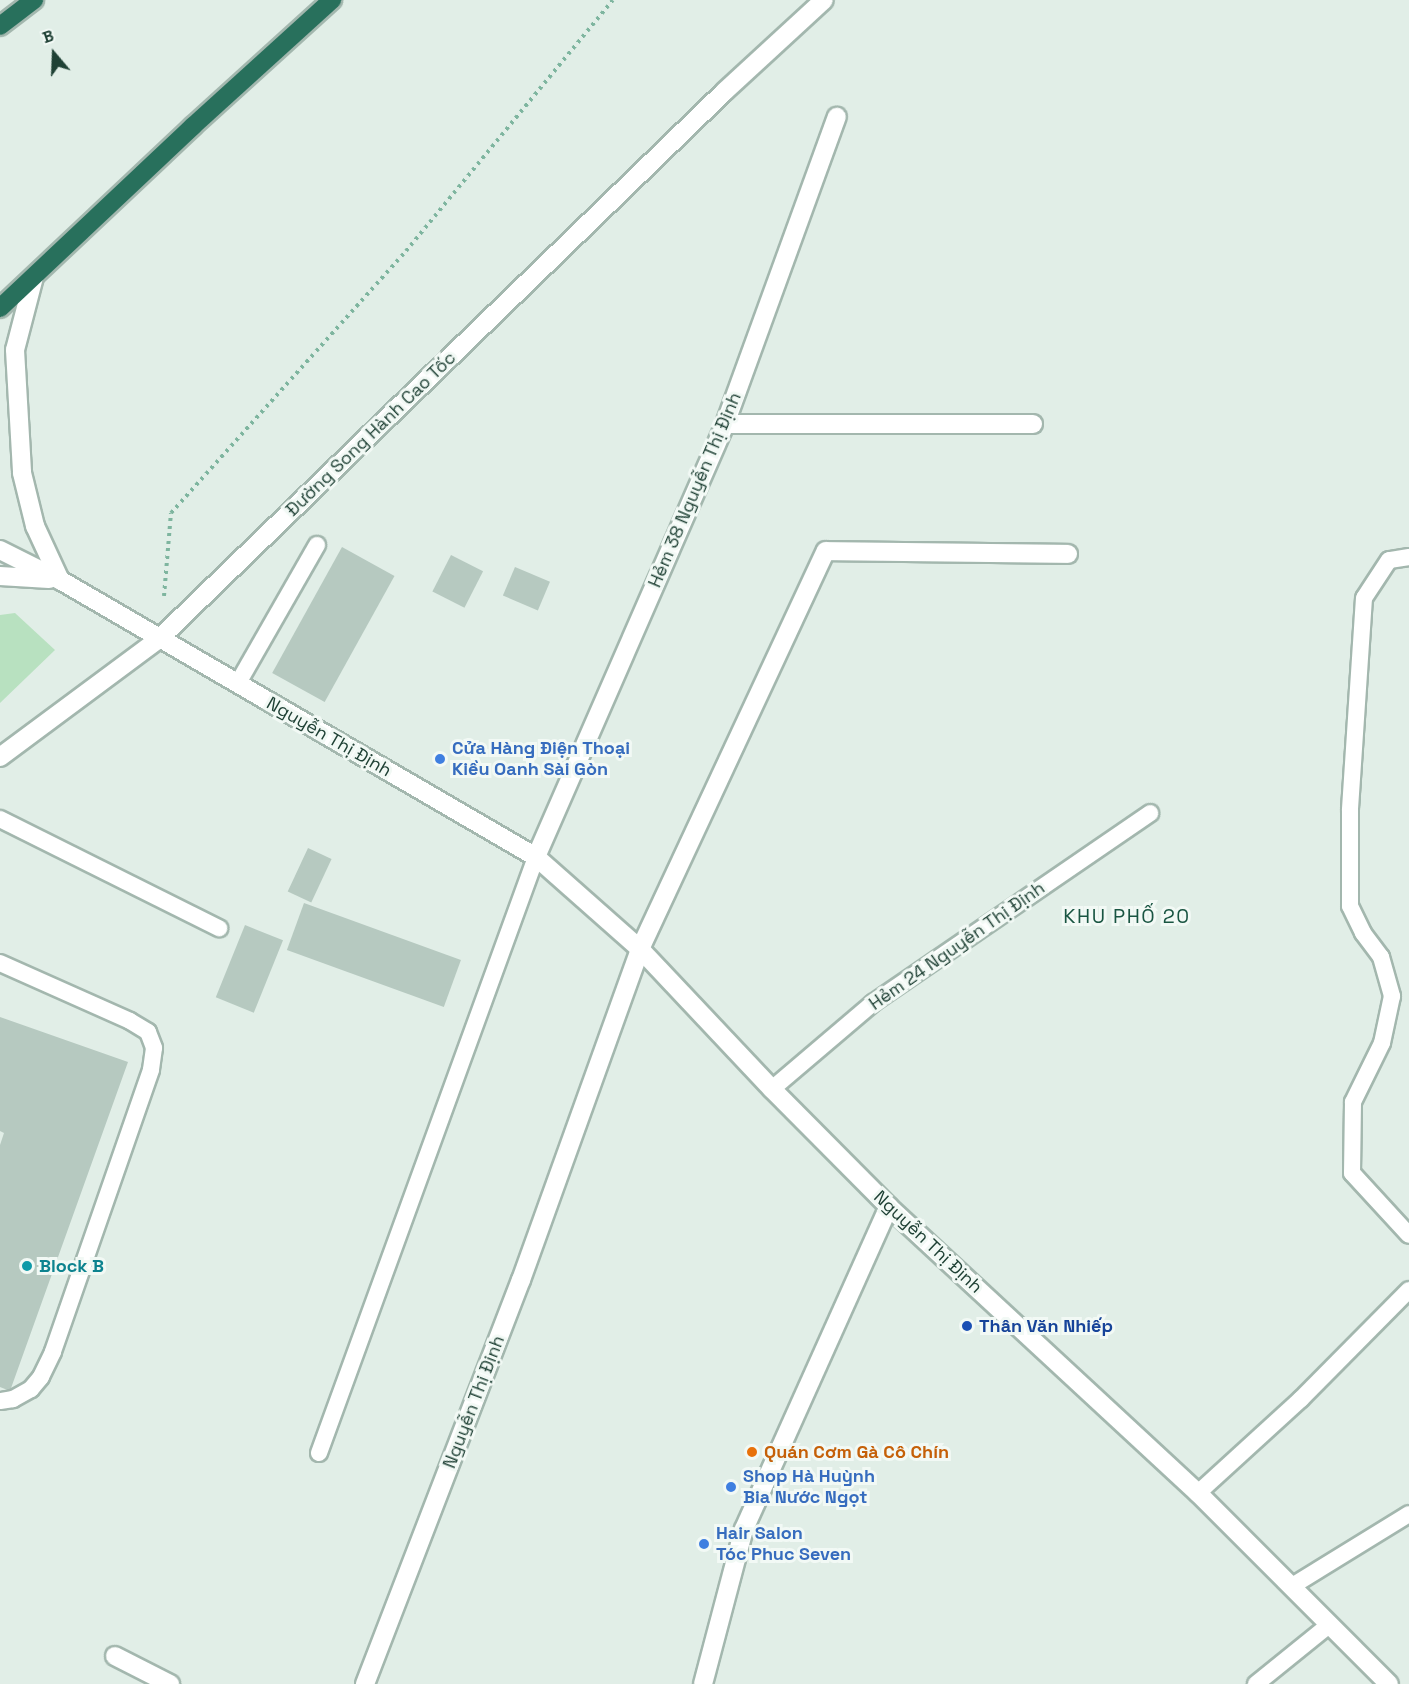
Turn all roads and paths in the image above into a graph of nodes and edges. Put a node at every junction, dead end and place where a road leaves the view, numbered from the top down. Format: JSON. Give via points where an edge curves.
{"nodes":[{"id":1,"x":34,"y":0,"type":"edge"},
{"id":2,"x":332,"y":0,"type":"edge"},
{"id":3,"x":613,"y":0,"type":"edge"},
{"id":4,"x":824,"y":0,"type":"edge"},
{"id":5,"x":0,"y":26,"type":"edge"},
{"id":6,"x":837,"y":117,"type":"dead end"},
{"id":7,"x":34,"y":277,"type":"junction"},
{"id":8,"x":0,"y":308,"type":"edge"},
{"id":9,"x":725,"y":424,"type":"junction"},
{"id":10,"x":1034,"y":424,"type":"dead end"},
{"id":11,"x":317,"y":545,"type":"dead end"},
{"id":12,"x":0,"y":550,"type":"edge"},
{"id":13,"x":1068,"y":554,"type":"dead end"},
{"id":14,"x":1409,"y":557,"type":"edge"},
{"id":15,"x":0,"y":576,"type":"edge"},
{"id":16,"x":60,"y":580,"type":"junction"},
{"id":17,"x":160,"y":638,"type":"junction"},
{"id":18,"x":238,"y":683,"type":"junction"},
{"id":19,"x":0,"y":757,"type":"edge"},
{"id":20,"x":1150,"y":813,"type":"dead end"},
{"id":21,"x":0,"y":819,"type":"edge"},
{"id":22,"x":536,"y":857,"type":"junction"},
{"id":23,"x":219,"y":928,"type":"dead end"},
{"id":24,"x":640,"y":949,"type":"junction"},
{"id":25,"x":0,"y":963,"type":"edge"},
{"id":26,"x":772,"y":1089,"type":"junction"},
{"id":27,"x":889,"y":1207,"type":"junction"},
{"id":28,"x":1409,"y":1235,"type":"edge"},
{"id":29,"x":1409,"y":1290,"type":"edge"},
{"id":30,"x":0,"y":1401,"type":"edge"},
{"id":31,"x":319,"y":1453,"type":"dead end"},
{"id":32,"x":1198,"y":1493,"type":"junction"},
{"id":33,"x":1409,"y":1514,"type":"edge"},
{"id":34,"x":1292,"y":1586,"type":"junction"},
{"id":35,"x":1330,"y":1623,"type":"junction"},
{"id":36,"x":115,"y":1656,"type":"dead end"},
{"id":37,"x":170,"y":1684,"type":"edge"},
{"id":38,"x":365,"y":1684,"type":"edge"},
{"id":39,"x":703,"y":1684,"type":"edge"},
{"id":40,"x":1256,"y":1684,"type":"edge"},
{"id":41,"x":1389,"y":1684,"type":"edge"}],
"edges":[{"from":1,"to":5,"type":"highway"},
{"from":2,"to":7,"type":"highway"},
{"from":3,"to":17,"type":"path","via":[[406,251],[171,513]]},
{"from":4,"to":17,"type":"main road","name":"Đường Song Hành Cao Tốc"},
{"from":6,"to":9,"type":"main road","name":"Hẻm 38 Nguyễn Thị Định"},
{"from":7,"to":8,"type":"highway"},
{"from":7,"to":16,"type":"main road","via":[[15,350],[22,474],[35,526]]},
{"from":9,"to":10,"type":"main road"},
{"from":9,"to":22,"type":"main road","name":"Hẻm 38 Nguyễn Thị Định"},
{"from":11,"to":18,"type":"lane"},
{"from":12,"to":16,"type":"main road","name":"Nguyễn Thị Định"},
{"from":13,"to":24,"type":"main road","via":[[826,551]]},
{"from":14,"to":28,"type":"lane","via":[[1389,560],[1364,598],[1350,811],[1350,906],[1381,957],[1392,996],[1382,1043],[1353,1102],[1352,1173]]},
{"from":15,"to":16,"type":"main road"},
{"from":16,"to":17,"type":"main road","name":"Nguyễn Thị Định"},
{"from":17,"to":18,"type":"main road","name":"Nguyễn Thị Định"},
{"from":17,"to":19,"type":"main road","name":"Đường Song Hành Cao Tốc"},
{"from":18,"to":22,"type":"main road","name":"Nguyễn Thị Định"},
{"from":20,"to":26,"type":"lane","name":"Hẻm 24 Nguyễn Thị Định","via":[[873,1003]]},
{"from":21,"to":23,"type":"lane"},
{"from":22,"to":24,"type":"main road","name":"Nguyễn Thị Định"},
{"from":22,"to":31,"type":"lane"},
{"from":24,"to":26,"type":"main road","name":"Nguyễn Thị Định"},
{"from":24,"to":38,"type":"main road","name":"Nguyễn Thị Định","via":[[521,1280]]},
{"from":25,"to":30,"type":"lane","via":[[130,1021],[148,1032],[154,1048],[151,1070],[53,1352],[31,1389]]},
{"from":26,"to":27,"type":"main road","name":"Nguyễn Thị Định"},
{"from":27,"to":32,"type":"main road","name":"Nguyễn Thị Định"},
{"from":27,"to":39,"type":"main road","via":[[744,1529]]},
{"from":29,"to":32,"type":"lane","via":[[1301,1399]]},
{"from":32,"to":34,"type":"main road","name":"Nguyễn Thị Định"},
{"from":33,"to":34,"type":"lane"},
{"from":34,"to":35,"type":"main road","name":"Nguyễn Thị Định"},
{"from":35,"to":40,"type":"lane"},
{"from":35,"to":41,"type":"main road","name":"Nguyễn Thị Định"},
{"from":36,"to":37,"type":"main road"}]}
